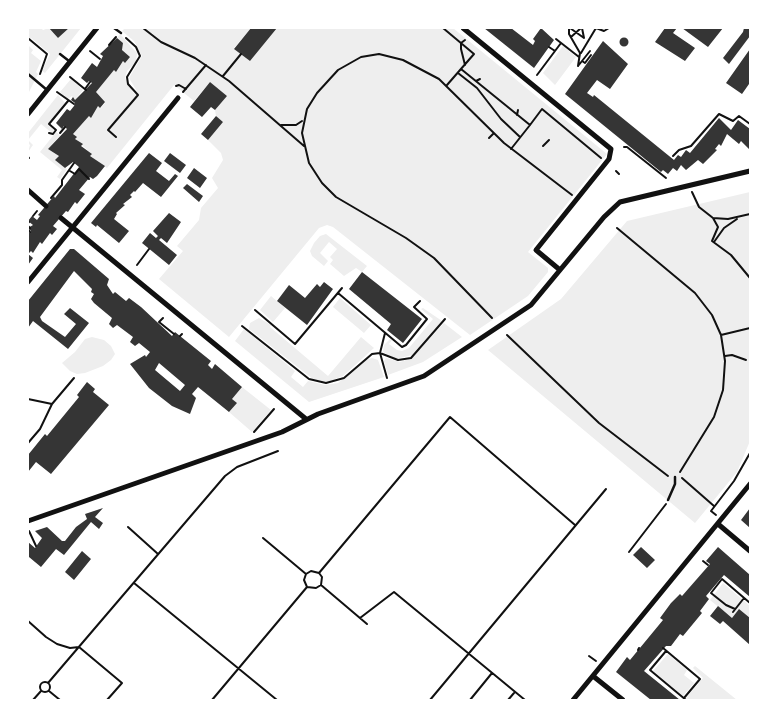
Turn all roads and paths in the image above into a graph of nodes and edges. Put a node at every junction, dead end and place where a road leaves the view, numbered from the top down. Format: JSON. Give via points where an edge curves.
{"nodes":[{"id":1,"x":97,"y":28,"type":"edge"},
{"id":2,"x":114,"y":28,"type":"edge"},
{"id":3,"x":143,"y":28,"type":"edge"},
{"id":4,"x":443,"y":28,"type":"edge"},
{"id":5,"x":463,"y":28,"type":"edge"},
{"id":6,"x":569,"y":28,"type":"edge"},
{"id":7,"x":581,"y":28,"type":"edge"},
{"id":8,"x":596,"y":28,"type":"edge"},
{"id":9,"x":610,"y":28,"type":"edge"},
{"id":10,"x":121,"y":33,"type":"joint"},
{"id":11,"x":576,"y":33,"type":"junction"},
{"id":12,"x":472,"y":34,"type":"junction"},
{"id":13,"x":116,"y":37,"type":"dead end"},
{"id":14,"x":571,"y":37,"type":"junction"},
{"id":15,"x":587,"y":38,"type":"junction"},
{"id":16,"x":29,"y":39,"type":"dead end"},
{"id":17,"x":556,"y":39,"type":"dead end"},
{"id":18,"x":461,"y":43,"type":"junction"},
{"id":19,"x":561,"y":43,"type":"junction"},
{"id":20,"x":109,"y":45,"type":"dead end"},
{"id":21,"x":549,"y":46,"type":"dead end"},
{"id":22,"x":90,"y":51,"type":"dead end"},
{"id":23,"x":555,"y":51,"type":"junction"},
{"id":24,"x":590,"y":51,"type":"dead end"},
{"id":25,"x":580,"y":53,"type":"junction"},
{"id":26,"x":60,"y":54,"type":"dead end"},
{"id":27,"x":241,"y":54,"type":"dead end"},
{"id":28,"x":591,"y":55,"type":"dead end"},
{"id":29,"x":579,"y":57,"type":"junction"},
{"id":30,"x":100,"y":59,"type":"dead end"},
{"id":31,"x":582,"y":61,"type":"junction"},
{"id":32,"x":70,"y":62,"type":"junction"},
{"id":33,"x":206,"y":65,"type":"junction"},
{"id":34,"x":464,"y":65,"type":"junction"},
{"id":35,"x":461,"y":69,"type":"junction"},
{"id":36,"x":458,"y":73,"type":"junction"},
{"id":37,"x":28,"y":74,"type":"edge"},
{"id":38,"x":40,"y":75,"type":"dead end"},
{"id":39,"x":537,"y":75,"type":"dead end"},
{"id":40,"x":70,"y":76,"type":"dead end"},
{"id":41,"x":223,"y":77,"type":"junction"},
{"id":42,"x":480,"y":79,"type":"dead end"},
{"id":43,"x":476,"y":81,"type":"junction"},
{"id":44,"x":90,"y":82,"type":"dead end"},
{"id":45,"x":176,"y":86,"type":"dead end"},
{"id":46,"x":447,"y":86,"type":"junction"},
{"id":47,"x":186,"y":89,"type":"junction"},
{"id":48,"x":47,"y":90,"type":"junction"},
{"id":49,"x":57,"y":92,"type":"dead end"},
{"id":50,"x":178,"y":98,"type":"joint"},
{"id":51,"x":70,"y":100,"type":"junction"},
{"id":52,"x":74,"y":104,"type":"dead end"},
{"id":53,"x":518,"y":110,"type":"dead end"},
{"id":54,"x":28,"y":114,"type":"edge"},
{"id":55,"x":517,"y":114,"type":"junction"},
{"id":56,"x":304,"y":121,"type":"junction"},
{"id":57,"x":750,"y":124,"type":"edge"},
{"id":58,"x":281,"y":125,"type":"junction"},
{"id":59,"x":530,"y":125,"type":"junction"},
{"id":60,"x":65,"y":127,"type":"dead end"},
{"id":61,"x":56,"y":130,"type":"junction"},
{"id":62,"x":49,"y":133,"type":"dead end"},
{"id":63,"x":494,"y":133,"type":"junction"},
{"id":64,"x":116,"y":137,"type":"dead end"},
{"id":65,"x":520,"y":137,"type":"junction"},
{"id":66,"x":489,"y":138,"type":"dead end"},
{"id":67,"x":549,"y":140,"type":"dead end"},
{"id":68,"x":304,"y":146,"type":"junction"},
{"id":69,"x":543,"y":146,"type":"dead end"},
{"id":70,"x":624,"y":147,"type":"dead end"},
{"id":71,"x":511,"y":149,"type":"junction"},
{"id":72,"x":673,"y":156,"type":"dead end"},
{"id":73,"x":603,"y":160,"type":"dead end"},
{"id":74,"x":74,"y":163,"type":"dead end"},
{"id":75,"x":70,"y":171,"type":"junction"},
{"id":76,"x":616,"y":171,"type":"dead end"},
{"id":77,"x":750,"y":171,"type":"edge"},
{"id":78,"x":619,"y":174,"type":"dead end"},
{"id":79,"x":90,"y":178,"type":"dead end"},
{"id":80,"x":666,"y":178,"type":"dead end"},
{"id":81,"x":57,"y":182,"type":"dead end"},
{"id":82,"x":62,"y":184,"type":"junction"},
{"id":83,"x":689,"y":185,"type":"junction"},
{"id":84,"x":28,"y":190,"type":"edge"},
{"id":85,"x":574,"y":196,"type":"dead end"},
{"id":86,"x":51,"y":198,"type":"dead end"},
{"id":87,"x":46,"y":206,"type":"dead end"},
{"id":88,"x":37,"y":211,"type":"dead end"},
{"id":89,"x":750,"y":214,"type":"edge"},
{"id":90,"x":33,"y":216,"type":"dead end"},
{"id":91,"x":61,"y":218,"type":"dead end"},
{"id":92,"x":713,"y":218,"type":"junction"},
{"id":93,"x":739,"y":218,"type":"junction"},
{"id":94,"x":28,"y":224,"type":"edge"},
{"id":95,"x":73,"y":227,"type":"junction"},
{"id":96,"x":616,"y":228,"type":"dead end"},
{"id":97,"x":29,"y":230,"type":"edge"},
{"id":98,"x":714,"y":242,"type":"junction"},
{"id":99,"x":149,"y":249,"type":"dead end"},
{"id":100,"x":137,"y":265,"type":"dead end"},
{"id":101,"x":560,"y":270,"type":"junction"},
{"id":102,"x":750,"y":278,"type":"edge"},
{"id":103,"x":28,"y":282,"type":"edge"},
{"id":104,"x":342,"y":288,"type":"dead end"},
{"id":105,"x":338,"y":293,"type":"junction"},
{"id":106,"x":420,"y":301,"type":"dead end"},
{"id":107,"x":255,"y":310,"type":"dead end"},
{"id":108,"x":163,"y":318,"type":"dead end"},
{"id":109,"x":492,"y":318,"type":"dead end"},
{"id":110,"x":445,"y":319,"type":"dead end"},
{"id":111,"x":242,"y":326,"type":"dead end"},
{"id":112,"x":750,"y":328,"type":"edge"},
{"id":113,"x":386,"y":333,"type":"junction"},
{"id":114,"x":174,"y":334,"type":"dead end"},
{"id":115,"x":507,"y":335,"type":"dead end"},
{"id":116,"x":721,"y":335,"type":"junction"},
{"id":117,"x":380,"y":353,"type":"junction"},
{"id":118,"x":725,"y":356,"type":"junction"},
{"id":119,"x":746,"y":360,"type":"dead end"},
{"id":120,"x":74,"y":378,"type":"dead end"},
{"id":121,"x":387,"y":378,"type":"dead end"},
{"id":122,"x":28,"y":399,"type":"edge"},
{"id":123,"x":52,"y":404,"type":"junction"},
{"id":124,"x":274,"y":409,"type":"dead end"},
{"id":125,"x":306,"y":419,"type":"junction"},
{"id":126,"x":252,"y":434,"type":"dead end"},
{"id":127,"x":28,"y":443,"type":"edge"},
{"id":128,"x":278,"y":451,"type":"dead end"},
{"id":129,"x":750,"y":453,"type":"edge"},
{"id":130,"x":675,"y":477,"type":"joint"},
{"id":131,"x":750,"y":484,"type":"edge"},
{"id":132,"x":606,"y":489,"type":"dead end"},
{"id":133,"x":668,"y":500,"type":"joint"},
{"id":134,"x":714,"y":505,"type":"junction"},
{"id":135,"x":711,"y":511,"type":"dead end"},
{"id":136,"x":28,"y":521,"type":"edge"},
{"id":137,"x":718,"y":524,"type":"junction"},
{"id":138,"x":575,"y":525,"type":"junction"},
{"id":139,"x":128,"y":527,"type":"dead end"},
{"id":140,"x":29,"y":531,"type":"dead end"},
{"id":141,"x":263,"y":538,"type":"dead end"},
{"id":142,"x":36,"y":546,"type":"dead end"},
{"id":143,"x":750,"y":551,"type":"edge"},
{"id":144,"x":629,"y":552,"type":"dead end"},
{"id":145,"x":158,"y":554,"type":"junction"},
{"id":146,"x":703,"y":561,"type":"dead end"},
{"id":147,"x":708,"y":565,"type":"dead end"},
{"id":148,"x":319,"y":572,"type":"junction"},
{"id":149,"x":306,"y":574,"type":"junction"},
{"id":150,"x":134,"y":583,"type":"junction"},
{"id":151,"x":321,"y":585,"type":"junction"},
{"id":152,"x":307,"y":587,"type":"junction"},
{"id":153,"x":744,"y":598,"type":"junction"},
{"id":154,"x":750,"y":603,"type":"edge"},
{"id":155,"x":735,"y":609,"type":"junction"},
{"id":156,"x":733,"y":612,"type":"dead end"},
{"id":157,"x":360,"y":618,"type":"junction"},
{"id":158,"x":28,"y":621,"type":"edge"},
{"id":159,"x":367,"y":624,"type":"dead end"},
{"id":160,"x":79,"y":647,"type":"junction"},
{"id":161,"x":663,"y":648,"type":"dead end"},
{"id":162,"x":666,"y":650,"type":"junction"},
{"id":163,"x":470,"y":654,"type":"junction"},
{"id":164,"x":589,"y":656,"type":"dead end"},
{"id":165,"x":598,"y":662,"type":"dead end"},
{"id":166,"x":239,"y":669,"type":"junction"},
{"id":167,"x":646,"y":670,"type":"dead end"},
{"id":168,"x":650,"y":670,"type":"junction"},
{"id":169,"x":492,"y":673,"type":"junction"},
{"id":170,"x":593,"y":676,"type":"junction"},
{"id":171,"x":664,"y":682,"type":"junction"},
{"id":172,"x":48,"y":683,"type":"junction"},
{"id":173,"x":662,"y":686,"type":"dead end"},
{"id":174,"x":41,"y":691,"type":"junction"},
{"id":175,"x":49,"y":691,"type":"junction"},
{"id":176,"x":515,"y":692,"type":"junction"},
{"id":177,"x":679,"y":694,"type":"junction"},
{"id":178,"x":676,"y":698,"type":"dead end"},
{"id":179,"x":685,"y":699,"type":"edge"},
{"id":180,"x":33,"y":700,"type":"edge"},
{"id":181,"x":60,"y":700,"type":"edge"},
{"id":182,"x":107,"y":700,"type":"edge"},
{"id":183,"x":212,"y":700,"type":"edge"},
{"id":184,"x":277,"y":700,"type":"edge"},
{"id":185,"x":430,"y":700,"type":"edge"},
{"id":186,"x":470,"y":700,"type":"edge"},
{"id":187,"x":508,"y":700,"type":"edge"},
{"id":188,"x":525,"y":700,"type":"edge"},
{"id":189,"x":573,"y":700,"type":"edge"},
{"id":190,"x":623,"y":700,"type":"edge"}],
"edges":[{"from":1,"to":32,"type":"street"},
{"from":2,"to":10,"type":"lane"},
{"from":3,"to":33,"type":"path","via":[[161,42]]},
{"from":4,"to":18,"type":"path"},
{"from":5,"to":12,"type":"street"},
{"from":6,"to":11,"type":"path"},
{"from":6,"to":14,"type":"path"},
{"from":7,"to":11,"type":"path"},
{"from":7,"to":15,"type":"path"},
{"from":8,"to":9,"type":"path","via":[[604,31]]},
{"from":8,"to":15,"type":"path"},
{"from":10,"to":64,"type":"path","via":[[136,47],[140,56],[127,77],[128,84],[138,95],[108,130]]},
{"from":11,"to":14,"type":"path"},
{"from":11,"to":15,"type":"path"},
{"from":12,"to":18,"type":"path"},
{"from":12,"to":101,"type":"street","via":[[611,149],[609,159],[536,250]]},
{"from":13,"to":20,"type":"path"},
{"from":14,"to":25,"type":"path"},
{"from":15,"to":25,"type":"path"},
{"from":16,"to":38,"type":"path","via":[[47,54]]},
{"from":17,"to":19,"type":"path"},
{"from":18,"to":34,"type":"path"},
{"from":18,"to":34,"type":"path","via":[[474,54]]},
{"from":19,"to":23,"type":"path"},
{"from":19,"to":29,"type":"path"},
{"from":21,"to":23,"type":"path"},
{"from":22,"to":30,"type":"path"},
{"from":23,"to":39,"type":"path"},
{"from":24,"to":31,"type":"path"},
{"from":25,"to":29,"type":"path"},
{"from":26,"to":32,"type":"lane"},
{"from":27,"to":41,"type":"path"},
{"from":28,"to":31,"type":"path","via":[[585,63]]},
{"from":29,"to":31,"type":"path","via":[[578,66]]},
{"from":32,"to":48,"type":"street"},
{"from":33,"to":41,"type":"path"},
{"from":33,"to":47,"type":"path"},
{"from":34,"to":35,"type":"path"},
{"from":35,"to":36,"type":"path"},
{"from":35,"to":43,"type":"path"},
{"from":36,"to":46,"type":"path"},
{"from":36,"to":65,"type":"path","via":[[477,88]]},
{"from":37,"to":48,"type":"lane"},
{"from":40,"to":44,"type":"path","via":[[85,90]]},
{"from":41,"to":58,"type":"path"},
{"from":42,"to":43,"type":"path"},
{"from":43,"to":55,"type":"path"},
{"from":45,"to":47,"type":"path"},
{"from":46,"to":56,"type":"path","via":[[434,75],[403,60],[387,54],[368,55],[351,62],[327,80]]},
{"from":46,"to":63,"type":"path"},
{"from":47,"to":50,"type":"path"},
{"from":48,"to":54,"type":"street"},
{"from":49,"to":51,"type":"path"},
{"from":50,"to":95,"type":"street"},
{"from":51,"to":52,"type":"path"},
{"from":51,"to":61,"type":"path","via":[[49,124]]},
{"from":53,"to":55,"type":"path"},
{"from":55,"to":59,"type":"path"},
{"from":56,"to":58,"type":"path","via":[[296,125]]},
{"from":56,"to":68,"type":"path"},
{"from":57,"to":72,"type":"path","via":[[739,116],[732,121],[716,115],[691,146],[678,150]]},
{"from":58,"to":68,"type":"path"},
{"from":59,"to":65,"type":"path"},
{"from":59,"to":73,"type":"path","via":[[542,109]]},
{"from":60,"to":61,"type":"path","via":[[61,134]]},
{"from":61,"to":62,"type":"path"},
{"from":63,"to":66,"type":"path"},
{"from":63,"to":71,"type":"path"},
{"from":65,"to":71,"type":"path"},
{"from":67,"to":69,"type":"path"},
{"from":68,"to":109,"type":"path","via":[[315,173],[329,191],[429,254]]},
{"from":70,"to":80,"type":"path"},
{"from":71,"to":85,"type":"path"},
{"from":74,"to":75,"type":"path"},
{"from":75,"to":79,"type":"path","via":[[75,174],[79,169]]},
{"from":75,"to":82,"type":"path"},
{"from":76,"to":78,"type":"path"},
{"from":77,"to":83,"type":"street"},
{"from":81,"to":82,"type":"path"},
{"from":82,"to":86,"type":"path"},
{"from":83,"to":92,"type":"path","via":[[699,207]]},
{"from":83,"to":101,"type":"street","via":[[620,202]]},
{"from":84,"to":87,"type":"street"},
{"from":88,"to":90,"type":"path"},
{"from":89,"to":93,"type":"path"},
{"from":91,"to":95,"type":"street"},
{"from":92,"to":93,"type":"path"},
{"from":92,"to":98,"type":"path","via":[[718,227]]},
{"from":93,"to":98,"type":"path","via":[[724,228]]},
{"from":94,"to":97,"type":"path"},
{"from":95,"to":103,"type":"street"},
{"from":95,"to":125,"type":"street"},
{"from":96,"to":116,"type":"path","via":[[695,293],[712,315]]},
{"from":98,"to":102,"type":"path","via":[[739,260]]},
{"from":99,"to":100,"type":"path"},
{"from":101,"to":125,"type":"street","via":[[531,305],[424,376]]},
{"from":104,"to":105,"type":"path"},
{"from":105,"to":107,"type":"path","via":[[294,344]]},
{"from":105,"to":113,"type":"path"},
{"from":106,"to":113,"type":"path","via":[[414,307],[427,319],[406,345],[402,347]]},
{"from":108,"to":114,"type":"path","via":[[159,322]]},
{"from":110,"to":117,"type":"path","via":[[410,358],[394,360]]},
{"from":111,"to":117,"type":"path","via":[[316,382],[338,381],[365,359]]},
{"from":112,"to":116,"type":"path"},
{"from":113,"to":117,"type":"path"},
{"from":115,"to":130,"type":"path","via":[[617,438],[661,472]]},
{"from":116,"to":118,"type":"path"},
{"from":117,"to":121,"type":"path"},
{"from":118,"to":119,"type":"path"},
{"from":118,"to":134,"type":"path","via":[[723,390],[714,417],[678,475]]},
{"from":120,"to":123,"type":"path"},
{"from":122,"to":123,"type":"path"},
{"from":123,"to":127,"type":"path","via":[[40,429]]},
{"from":124,"to":126,"type":"path"},
{"from":125,"to":136,"type":"street","via":[[282,432]]},
{"from":128,"to":145,"type":"path","via":[[237,467],[225,476]]},
{"from":129,"to":134,"type":"path","via":[[740,473]]},
{"from":130,"to":133,"type":"lane"},
{"from":131,"to":137,"type":"street"},
{"from":132,"to":138,"type":"path"},
{"from":133,"to":144,"type":"path"},
{"from":134,"to":135,"type":"path"},
{"from":137,"to":143,"type":"street"},
{"from":137,"to":170,"type":"street"},
{"from":138,"to":148,"type":"path","via":[[450,416]]},
{"from":138,"to":163,"type":"path"},
{"from":139,"to":145,"type":"path"},
{"from":140,"to":142,"type":"path"},
{"from":141,"to":149,"type":"path"},
{"from":145,"to":150,"type":"path"},
{"from":146,"to":147,"type":"path"},
{"from":148,"to":149,"type":"path"},
{"from":148,"to":151,"type":"path"},
{"from":149,"to":152,"type":"path"},
{"from":150,"to":160,"type":"path"},
{"from":150,"to":166,"type":"path"},
{"from":151,"to":152,"type":"path"},
{"from":151,"to":157,"type":"path"},
{"from":152,"to":166,"type":"path"},
{"from":153,"to":154,"type":"path"},
{"from":153,"to":155,"type":"path"},
{"from":153,"to":155,"type":"path","via":[[722,579],[711,593]]},
{"from":155,"to":156,"type":"path"},
{"from":157,"to":159,"type":"path"},
{"from":157,"to":163,"type":"path","via":[[394,592]]},
{"from":158,"to":160,"type":"path","via":[[57,644]]},
{"from":160,"to":172,"type":"path"},
{"from":160,"to":182,"type":"path","via":[[122,683]]},
{"from":161,"to":162,"type":"path"},
{"from":162,"to":168,"type":"path"},
{"from":162,"to":179,"type":"path","via":[[700,678]]},
{"from":163,"to":169,"type":"path"},
{"from":163,"to":185,"type":"path"},
{"from":164,"to":165,"type":"path"},
{"from":166,"to":183,"type":"path"},
{"from":166,"to":184,"type":"path"},
{"from":167,"to":168,"type":"path"},
{"from":168,"to":171,"type":"path"},
{"from":169,"to":176,"type":"path"},
{"from":169,"to":186,"type":"path"},
{"from":170,"to":189,"type":"street"},
{"from":170,"to":190,"type":"street"},
{"from":171,"to":173,"type":"path"},
{"from":171,"to":177,"type":"path"},
{"from":172,"to":174,"type":"path","via":[[41,683]]},
{"from":172,"to":175,"type":"path"},
{"from":174,"to":175,"type":"path"},
{"from":174,"to":180,"type":"path"},
{"from":175,"to":181,"type":"path"},
{"from":176,"to":187,"type":"path"},
{"from":176,"to":188,"type":"path"},
{"from":177,"to":178,"type":"path"},
{"from":177,"to":179,"type":"path"}]}
